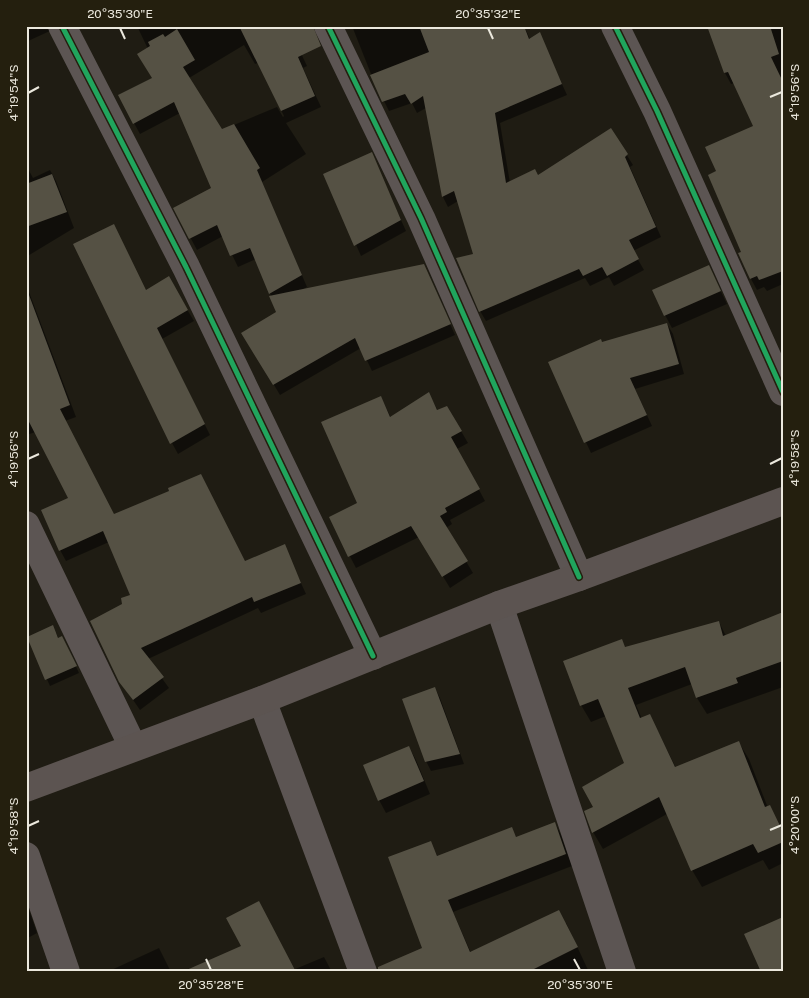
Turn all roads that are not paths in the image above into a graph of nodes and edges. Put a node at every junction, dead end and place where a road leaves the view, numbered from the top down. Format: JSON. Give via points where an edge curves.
{"nodes":[{"id":1,"x":62,"y":26,"type":"edge"},
{"id":2,"x":328,"y":26,"type":"edge"},
{"id":3,"x":615,"y":26,"type":"edge"},
{"id":4,"x":783,"y":392,"type":"edge"},
{"id":5,"x":783,"y":501,"type":"edge"},
{"id":6,"x":26,"y":524,"type":"edge"},
{"id":7,"x":580,"y":578,"type":"junction"},
{"id":8,"x":499,"y":605,"type":"junction"},
{"id":9,"x":373,"y":656,"type":"junction"},
{"id":10,"x":262,"y":700,"type":"junction"},
{"id":11,"x":134,"y":747,"type":"junction"},
{"id":12,"x":26,"y":788,"type":"edge"},
{"id":13,"x":26,"y":856,"type":"edge"},
{"id":14,"x":66,"y":972,"type":"edge"},
{"id":15,"x":363,"y":972,"type":"edge"},
{"id":16,"x":622,"y":972,"type":"edge"}],
"edges":[{"from":1,"to":9,"type":"street","via":[[186,267]]},
{"from":2,"to":7,"type":"street","via":[[421,218]]},
{"from":3,"to":4,"type":"street","via":[[657,111]]},
{"from":5,"to":7,"type":"main road"},
{"from":6,"to":11,"type":"street"},
{"from":7,"to":8,"type":"main road"},
{"from":8,"to":9,"type":"main road"},
{"from":8,"to":16,"type":"street"},
{"from":9,"to":10,"type":"main road"},
{"from":10,"to":11,"type":"main road"},
{"from":10,"to":15,"type":"street"},
{"from":11,"to":12,"type":"main road"},
{"from":13,"to":14,"type":"street"}]}
